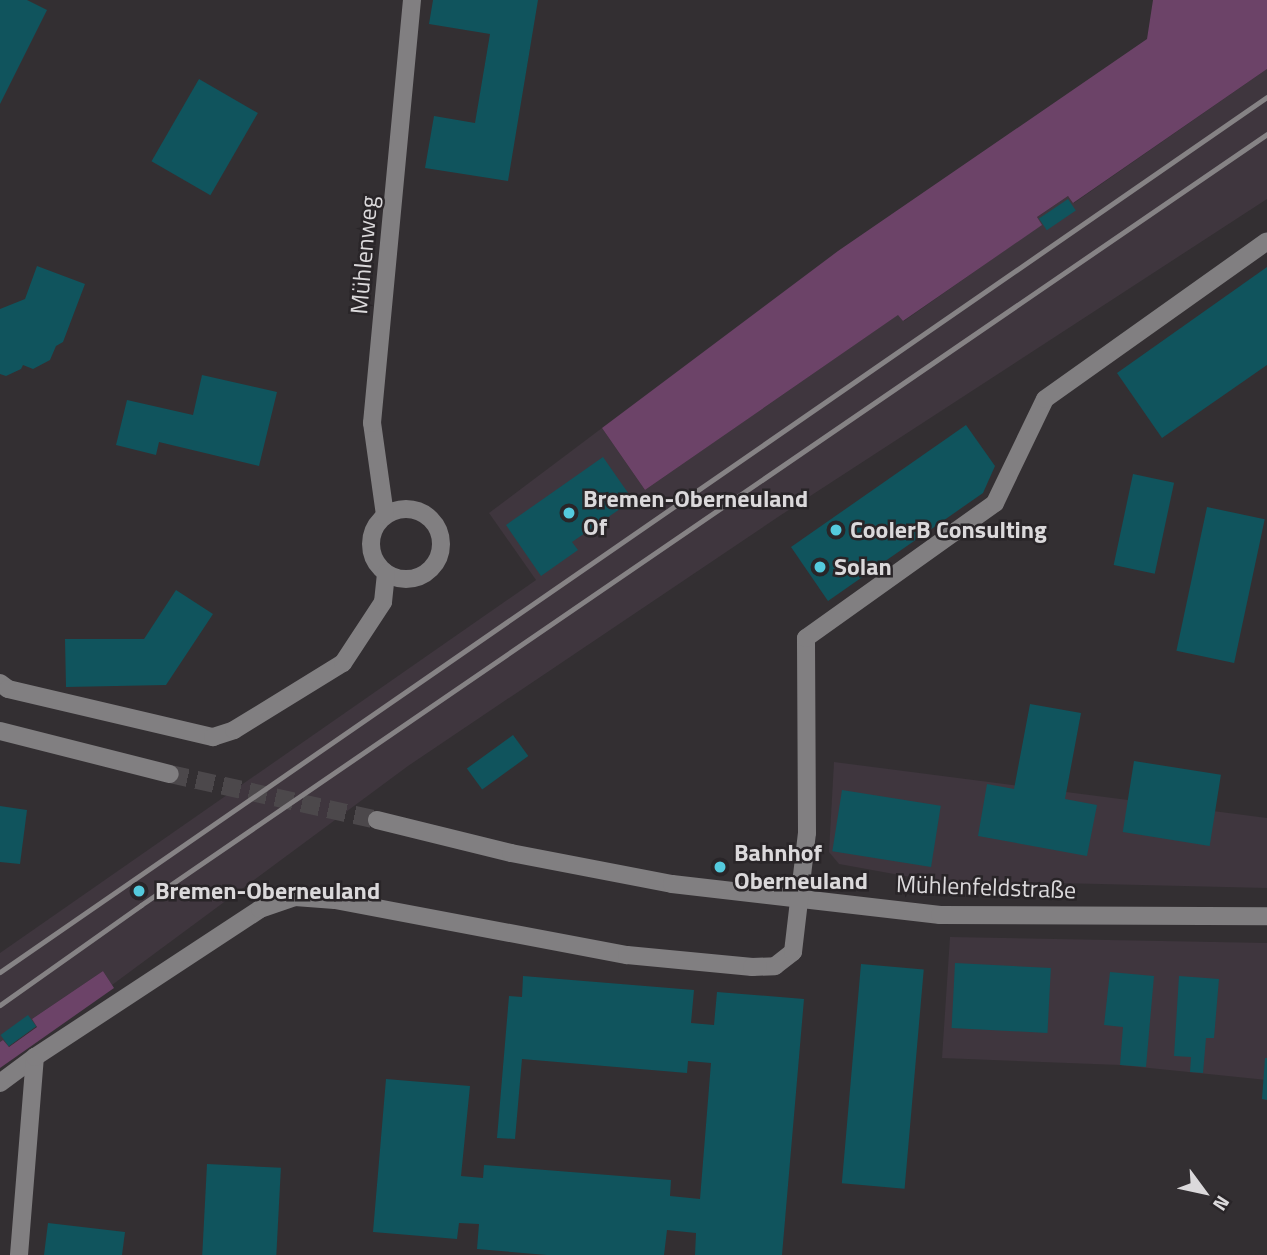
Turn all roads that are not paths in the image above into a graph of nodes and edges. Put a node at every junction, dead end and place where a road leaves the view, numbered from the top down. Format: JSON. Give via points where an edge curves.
{"nodes":[{"id":1,"x":412,"y":0,"type":"edge"},
{"id":2,"x":1267,"y":241,"type":"edge"},
{"id":3,"x":385,"y":515,"type":"junction"},
{"id":4,"x":386,"y":573,"type":"junction"},
{"id":5,"x":0,"y":683,"type":"edge"},
{"id":6,"x":0,"y":731,"type":"edge"},
{"id":7,"x":170,"y":774,"type":"tunnel mouth"},
{"id":8,"x":377,"y":820,"type":"tunnel mouth"},
{"id":9,"x":800,"y":899,"type":"junction"},
{"id":10,"x":1267,"y":916,"type":"edge"},
{"id":11,"x":35,"y":1057,"type":"junction"},
{"id":12,"x":0,"y":1083,"type":"edge"},
{"id":13,"x":19,"y":1255,"type":"edge"}],
"edges":[{"from":1,"to":3,"type":"street","name":"Mühlenweg","via":[[372,423]]},
{"from":2,"to":9,"type":"street","via":[[1045,400],[995,503],[806,638],[807,832]]},
{"from":3,"to":4,"type":"street","via":[[370,544],[372,555]]},
{"from":3,"to":4,"type":"street","via":[[396,509],[419,511],[441,537],[437,559],[420,576],[409,579]]},
{"from":4,"to":5,"type":"street","via":[[383,602],[343,663],[234,730],[213,737],[8,689]]},
{"from":6,"to":7,"type":"street"},
{"from":8,"to":9,"type":"street","name":"Mühlenfeldstraße","via":[[511,853],[672,884]]},
{"from":9,"to":10,"type":"street","name":"Mühlenfeldstraße","via":[[940,915]]},
{"from":9,"to":11,"type":"street","via":[[793,952],[775,966],[752,967],[627,955],[335,900],[295,897],[260,909]]},
{"from":11,"to":12,"type":"street"},
{"from":11,"to":13,"type":"street"}]}
